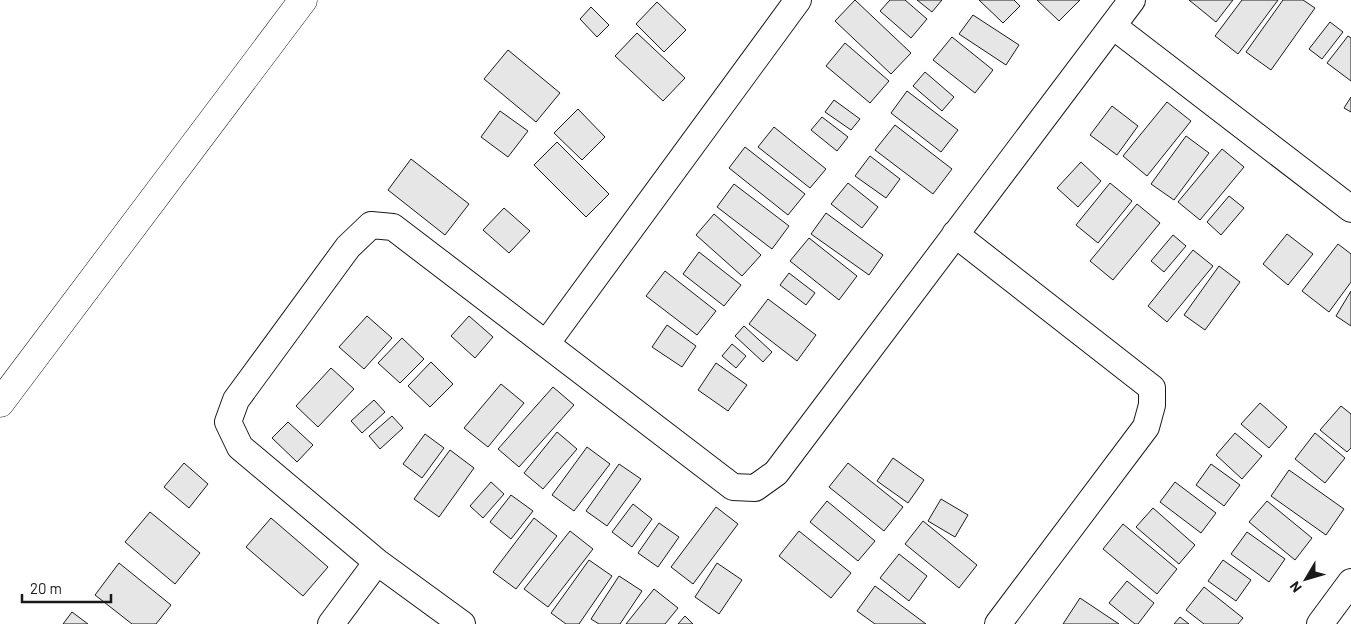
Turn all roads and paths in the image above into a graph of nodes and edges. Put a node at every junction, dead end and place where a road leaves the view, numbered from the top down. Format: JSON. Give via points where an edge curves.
{"nodes":[{"id":1,"x":303,"y":0,"type":"edge"},
{"id":2,"x":798,"y":0,"type":"edge"},
{"id":3,"x":1132,"y":0,"type":"edge"},
{"id":4,"x":1113,"y":26,"type":"junction"},
{"id":5,"x":1351,"y":209,"type":"edge"},
{"id":6,"x":955,"y":234,"type":"junction"},
{"id":7,"x":546,"y":344,"type":"junction"},
{"id":8,"x":0,"y":403,"type":"edge"},
{"id":9,"x":377,"y":562,"type":"junction"},
{"id":10,"x":1351,"y":582,"type":"edge"},
{"id":11,"x":331,"y":624,"type":"edge"},
{"id":12,"x":462,"y":624,"type":"edge"},
{"id":13,"x":998,"y":624,"type":"edge"},
{"id":14,"x":1320,"y":624,"type":"edge"}],
"edges":[{"from":1,"to":8,"type":"street"},
{"from":2,"to":7,"type":"street"},
{"from":3,"to":4,"type":"street"},
{"from":4,"to":5,"type":"street"},
{"from":4,"to":6,"type":"street"},
{"from":6,"to":7,"type":"street","via":[[776,473],[755,488],[733,487]]},
{"from":6,"to":13,"type":"street","via":[[1152,388],[1152,405],[1146,427]]},
{"from":7,"to":9,"type":"street","via":[[393,227],[371,225],[348,247],[236,400],[228,422],[240,447]]},
{"from":9,"to":11,"type":"street"},
{"from":9,"to":12,"type":"street"},
{"from":10,"to":14,"type":"street"}]}
